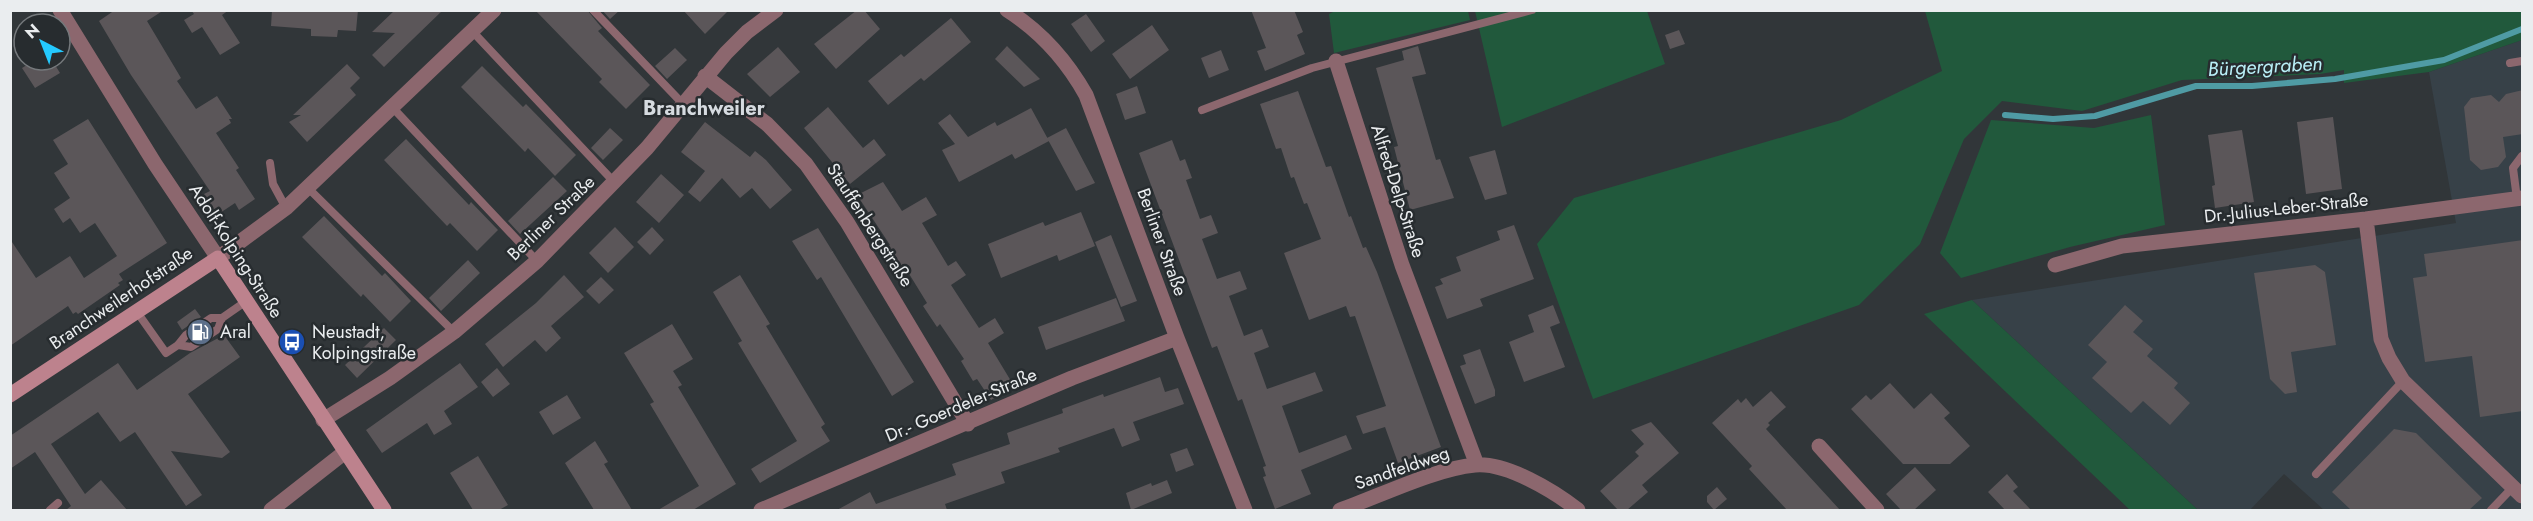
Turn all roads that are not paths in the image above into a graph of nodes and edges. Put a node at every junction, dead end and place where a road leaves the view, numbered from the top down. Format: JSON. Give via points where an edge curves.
{"nodes":[{"id":1,"x":60,"y":10,"type":"edge"},
{"id":2,"x":494,"y":10,"type":"edge"},
{"id":3,"x":593,"y":10,"type":"edge"},
{"id":4,"x":1007,"y":10,"type":"edge"},
{"id":5,"x":1532,"y":10,"type":"edge"},
{"id":6,"x":771,"y":12,"type":"edge"},
{"id":7,"x":472,"y":32,"type":"junction"},
{"id":8,"x":1336,"y":61,"type":"junction"},
{"id":9,"x":2523,"y":61,"type":"edge"},
{"id":10,"x":2510,"y":63,"type":"dead end"},
{"id":11,"x":705,"y":76,"type":"junction"},
{"id":12,"x":683,"y":104,"type":"junction"},
{"id":13,"x":392,"y":107,"type":"junction"},
{"id":14,"x":1202,"y":111,"type":"dead end"},
{"id":15,"x":2523,"y":156,"type":"edge"},
{"id":16,"x":270,"y":163,"type":"dead end"},
{"id":17,"x":615,"y":183,"type":"junction"},
{"id":18,"x":308,"y":188,"type":"junction"},
{"id":19,"x":2520,"y":199,"type":"edge"},
{"id":20,"x":286,"y":208,"type":"junction"},
{"id":21,"x":2366,"y":219,"type":"junction"},
{"id":22,"x":218,"y":258,"type":"junction"},
{"id":23,"x":537,"y":261,"type":"junction"},
{"id":24,"x":2055,"y":265,"type":"dead end"},
{"id":25,"x":245,"y":302,"type":"junction"},
{"id":26,"x":137,"y":312,"type":"junction"},
{"id":27,"x":222,"y":318,"type":"junction"},
{"id":28,"x":454,"y":332,"type":"junction"},
{"id":29,"x":1177,"y":338,"type":"junction"},
{"id":30,"x":178,"y":345,"type":"junction"},
{"id":31,"x":2403,"y":381,"type":"junction"},
{"id":32,"x":10,"y":395,"type":"edge"},
{"id":33,"x":323,"y":420,"type":"junction"},
{"id":34,"x":968,"y":424,"type":"junction"},
{"id":35,"x":1819,"y":446,"type":"dead end"},
{"id":36,"x":345,"y":452,"type":"junction"},
{"id":37,"x":1477,"y":465,"type":"junction"},
{"id":38,"x":2316,"y":474,"type":"dead end"},
{"id":39,"x":2518,"y":491,"type":"edge"},
{"id":40,"x":58,"y":503,"type":"dead end"},
{"id":41,"x":50,"y":510,"type":"edge"},
{"id":42,"x":271,"y":510,"type":"edge"},
{"id":43,"x":384,"y":510,"type":"edge"},
{"id":44,"x":761,"y":510,"type":"edge"},
{"id":45,"x":1245,"y":510,"type":"edge"},
{"id":46,"x":1340,"y":510,"type":"edge"},
{"id":47,"x":1578,"y":510,"type":"edge"},
{"id":48,"x":1877,"y":510,"type":"edge"},
{"id":49,"x":2491,"y":510,"type":"edge"}],
"edges":[{"from":1,"to":22,"type":"street","name":"Adolf-Kolping-Straße"},
{"from":2,"to":7,"type":"street","name":"Branchweilerhofstraße"},
{"from":3,"to":12,"type":"lane"},
{"from":4,"to":29,"type":"street","name":"Berliner Straße","via":[[1057,54],[1086,95]]},
{"from":5,"to":8,"type":"lane"},
{"from":6,"to":11,"type":"street","name":"Berliner Straße"},
{"from":7,"to":13,"type":"street","name":"Branchweilerhofstraße"},
{"from":7,"to":17,"type":"lane"},
{"from":8,"to":14,"type":"lane"},
{"from":8,"to":37,"type":"street","name":"Alfred-Delp-Straße","via":[[1402,265]]},
{"from":9,"to":10,"type":"lane"},
{"from":11,"to":12,"type":"street","name":"Berliner Straße"},
{"from":11,"to":34,"type":"street","name":"Stauffenbergstraße","via":[[767,124],[806,164],[847,222]]},
{"from":12,"to":17,"type":"street","name":"Berliner Straße"},
{"from":13,"to":18,"type":"street","name":"Branchweilerhofstraße"},
{"from":13,"to":23,"type":"lane"},
{"from":15,"to":19,"type":"lane","via":[[2513,168]]},
{"from":16,"to":20,"type":"lane","via":[[273,184]]},
{"from":17,"to":23,"type":"street","name":"Berliner Straße"},
{"from":18,"to":20,"type":"street","name":"Branchweilerhofstraße"},
{"from":18,"to":28,"type":"lane"},
{"from":19,"to":21,"type":"street","name":"Dr.-Julius-Leber-Straße"},
{"from":20,"to":22,"type":"street","name":"Branchweilerhofstraße"},
{"from":21,"to":24,"type":"street","name":"Dr.-Julius-Leber-Straße","via":[[2122,246]]},
{"from":21,"to":31,"type":"street","via":[[2381,339]]},
{"from":22,"to":25,"type":"street","name":"Adolf-Kolping-Straße"},
{"from":22,"to":26,"type":"street","name":"Branchweilerhofstraße"},
{"from":23,"to":28,"type":"street","name":"Berliner Straße"},
{"from":25,"to":27,"type":"lane"},
{"from":25,"to":33,"type":"street","name":"Adolf-Kolping-Straße"},
{"from":26,"to":30,"type":"lane","via":[[166,353]]},
{"from":26,"to":32,"type":"street","name":"Branchweilerhofstraße"},
{"from":27,"to":30,"type":"lane","via":[[210,318]]},
{"from":27,"to":30,"type":"lane","via":[[218,329],[191,347]]},
{"from":28,"to":33,"type":"street","name":"Berliner Straße"},
{"from":29,"to":34,"type":"street","name":"Dr.- Goerdeler-Straße"},
{"from":29,"to":45,"type":"street","name":"Berliner Straße"},
{"from":31,"to":38,"type":"lane"},
{"from":31,"to":39,"type":"street"},
{"from":33,"to":36,"type":"street","name":"Adolf-Kolping-Straße"},
{"from":34,"to":44,"type":"street","name":"Dr.- Goerdeler-Straße"},
{"from":35,"to":48,"type":"street"},
{"from":36,"to":42,"type":"street"},
{"from":36,"to":43,"type":"street","name":"Adolf-Kolping-Straße"},
{"from":37,"to":46,"type":"street","name":"Sandfeldweg","via":[[1435,475]]},
{"from":37,"to":47,"type":"street","via":[[1519,475]]},
{"from":39,"to":49,"type":"lane"},
{"from":40,"to":41,"type":"lane"}]}
